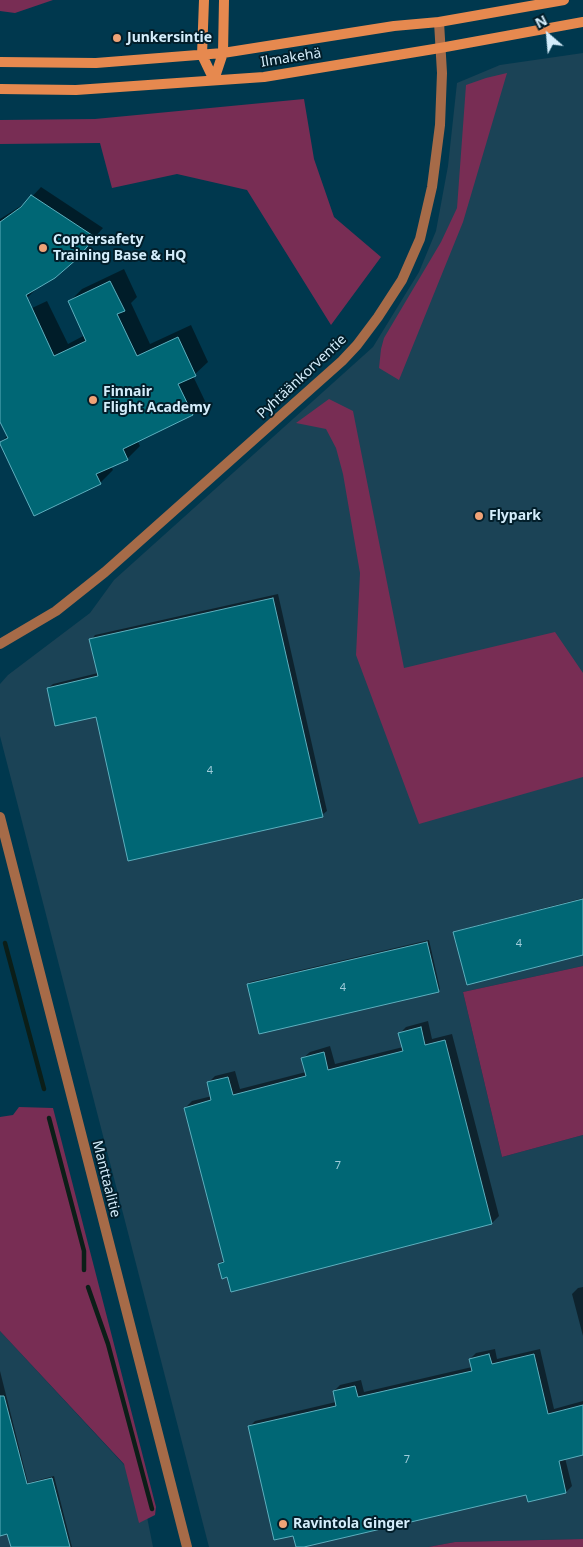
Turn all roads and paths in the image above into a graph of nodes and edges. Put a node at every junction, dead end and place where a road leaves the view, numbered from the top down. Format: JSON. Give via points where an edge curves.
{"nodes":[{"id":1,"x":204,"y":0,"type":"edge"},
{"id":2,"x":224,"y":0,"type":"edge"},
{"id":3,"x":564,"y":0,"type":"edge"},
{"id":4,"x":439,"y":22,"type":"junction"},
{"id":5,"x":583,"y":22,"type":"edge"},
{"id":6,"x":440,"y":48,"type":"junction"},
{"id":7,"x":223,"y":53,"type":"junction"},
{"id":8,"x":202,"y":56,"type":"junction"},
{"id":9,"x":0,"y":62,"type":"edge"},
{"id":10,"x":214,"y":80,"type":"junction"},
{"id":11,"x":0,"y":89,"type":"edge"},
{"id":12,"x":0,"y":644,"type":"edge"},
{"id":13,"x":0,"y":817,"type":"edge"},
{"id":14,"x":186,"y":1547,"type":"edge"}],
"edges":[{"from":1,"to":8,"type":"main road"},
{"from":2,"to":7,"type":"main road"},
{"from":3,"to":4,"type":"main road","name":"Ilmakehä"},
{"from":4,"to":6,"type":"street","name":"Pyhtäänkorventie"},
{"from":4,"to":7,"type":"main road","name":"Ilmakehä"},
{"from":5,"to":6,"type":"main road","name":"Ilmakehä"},
{"from":6,"to":10,"type":"main road","name":"Ilmakehä","via":[[264,77]]},
{"from":6,"to":12,"type":"street","name":"Pyhtäänkorventie","via":[[440,125],[432,187],[420,239],[402,280],[378,317],[342,361],[105,572],[56,611]]},
{"from":7,"to":8,"type":"main road","name":"Ilmakehä"},
{"from":7,"to":10,"type":"main road"},
{"from":8,"to":9,"type":"main road","name":"Ilmakehä","via":[[96,63]]},
{"from":8,"to":10,"type":"main road"},
{"from":10,"to":11,"type":"main road","name":"Ilmakehä","via":[[76,90]]},
{"from":13,"to":14,"type":"street","name":"Manttaalitie"}]}
